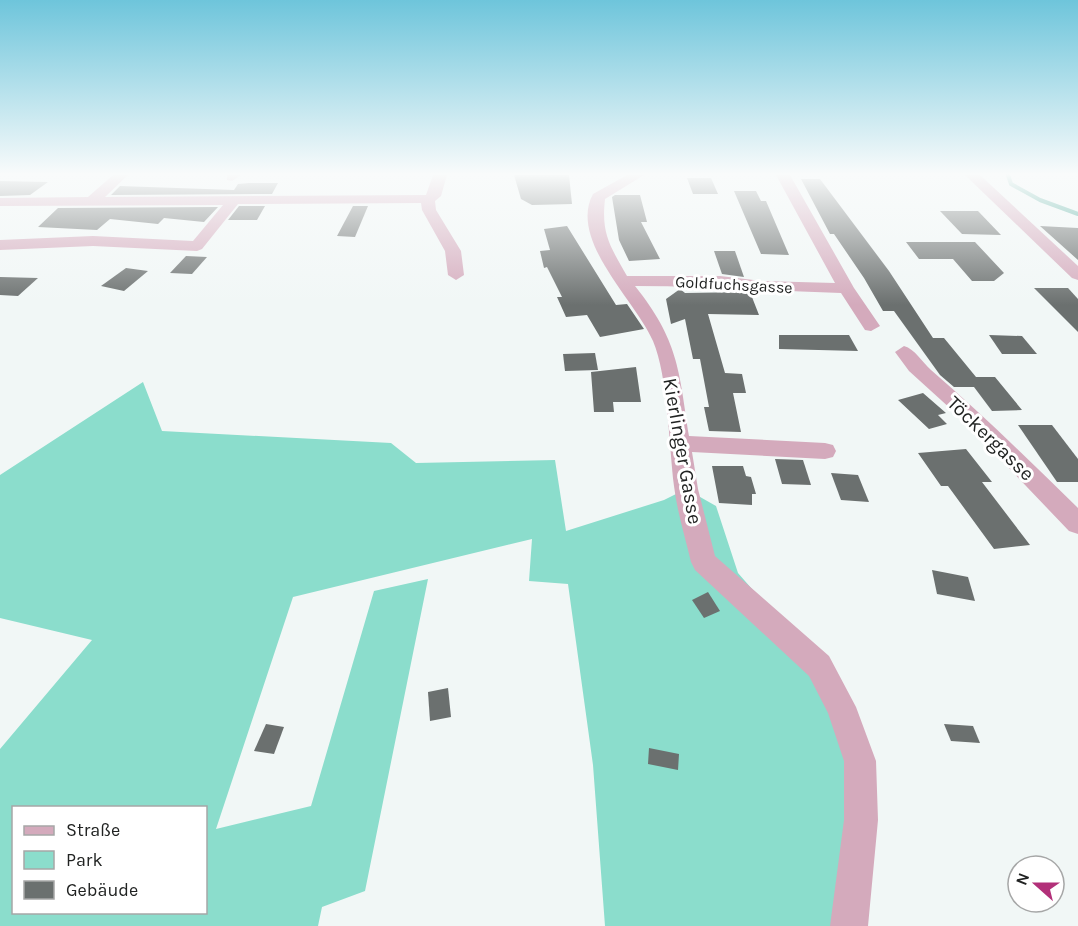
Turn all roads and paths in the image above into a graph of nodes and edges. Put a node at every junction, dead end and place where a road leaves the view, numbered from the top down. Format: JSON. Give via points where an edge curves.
{"nodes":[{"id":1,"x":220,"y":218,"type":"edge"},
{"id":2,"x":434,"y":218,"type":"edge"},
{"id":3,"x":595,"y":218,"type":"edge"},
{"id":4,"x":807,"y":218,"type":"edge"},
{"id":5,"x":1018,"y":218,"type":"edge"},
{"id":6,"x":0,"y":245,"type":"edge"},
{"id":7,"x":456,"y":275,"type":"dead end"},
{"id":8,"x":1078,"y":275,"type":"edge"},
{"id":9,"x":622,"y":281,"type":"junction"},
{"id":10,"x":846,"y":288,"type":"junction"},
{"id":11,"x":871,"y":326,"type":"dead end"},
{"id":12,"x":904,"y":352,"type":"dead end"},
{"id":13,"x":680,"y":443,"type":"junction"},
{"id":14,"x":825,"y":451,"type":"dead end"},
{"id":15,"x":1078,"y":524,"type":"edge"},
{"id":16,"x":849,"y":926,"type":"edge"}],
"edges":[{"from":1,"to":6,"type":"street","via":[[197,246],[93,241]]},
{"from":2,"to":7,"type":"street","via":[[453,251]]},
{"from":3,"to":9,"type":"street","name":"Kierlinger Gasse","via":[[603,248]]},
{"from":4,"to":10,"type":"street"},
{"from":5,"to":8,"type":"street"},
{"from":9,"to":10,"type":"street","name":"Goldfuchsgasse","via":[[720,281]]},
{"from":9,"to":13,"type":"street","name":"Kierlinger Gasse","via":[[648,314],[663,343]]},
{"from":10,"to":11,"type":"street"},
{"from":12,"to":15,"type":"street","name":"Töckergasse"},
{"from":13,"to":14,"type":"street"},
{"from":13,"to":16,"type":"street","name":"Kierlinger Gasse","via":[[686,489],[704,561],[819,666],[841,707],[860,761],[861,820]]}]}
